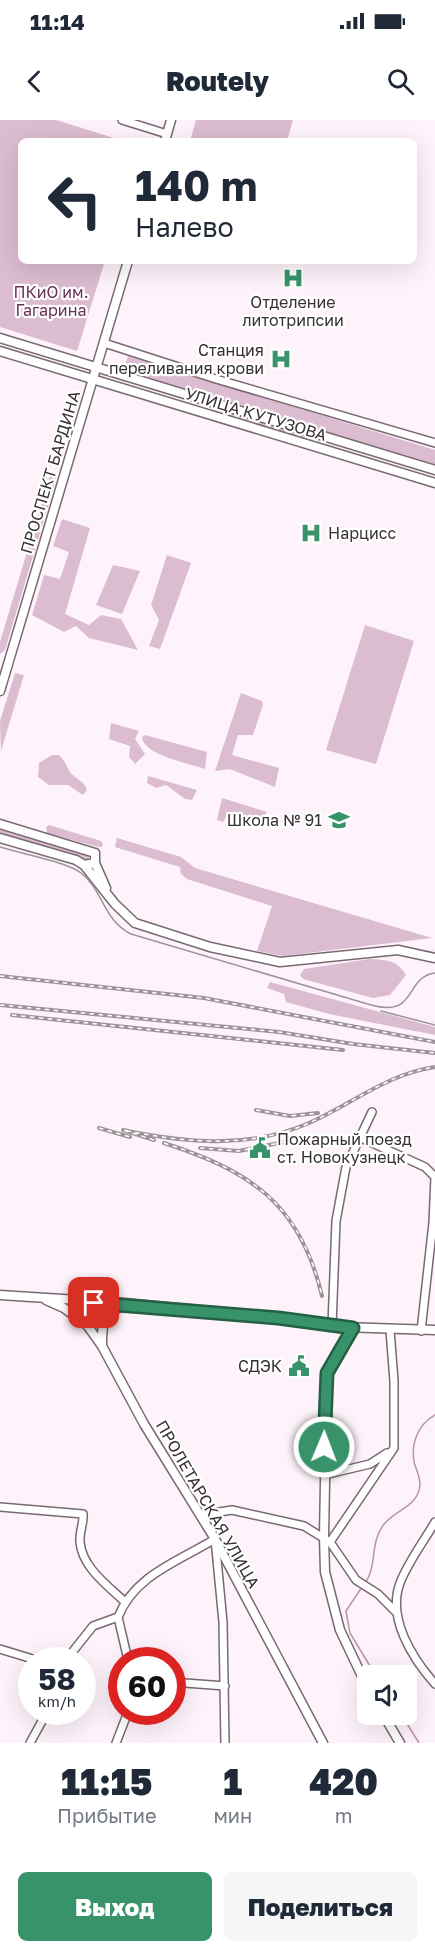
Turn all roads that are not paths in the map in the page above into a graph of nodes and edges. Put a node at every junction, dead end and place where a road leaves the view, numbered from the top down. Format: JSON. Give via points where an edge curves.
{"nodes":[{"id":1,"x":122,"y":120,"type":"edge"},
{"id":2,"x":171,"y":120,"type":"edge"},
{"id":3,"x":166,"y":138,"type":"edge"},
{"id":4,"x":127,"y":264,"type":"edge"},
{"id":5,"x":0,"y":338,"type":"edge"},
{"id":6,"x":104,"y":343,"type":"junction"},
{"id":7,"x":0,"y":351,"type":"edge"},
{"id":8,"x":96,"y":369,"type":"junction"},
{"id":9,"x":93,"y":380,"type":"junction"},
{"id":10,"x":435,"y":443,"type":"edge"},
{"id":11,"x":435,"y":470,"type":"edge"},
{"id":12,"x":435,"y":483,"type":"edge"},
{"id":13,"x":0,"y":691,"type":"edge"},
{"id":14,"x":0,"y":824,"type":"edge"},
{"id":15,"x":0,"y":838,"type":"edge"},
{"id":16,"x":96,"y":859,"type":"junction"},
{"id":17,"x":84,"y":865,"type":"junction"},
{"id":18,"x":115,"y":904,"type":"junction"},
{"id":19,"x":435,"y":958,"type":"edge"},
{"id":20,"x":372,"y":1112,"type":"dead end"},
{"id":21,"x":359,"y":1137,"type":"junction"},
{"id":22,"x":0,"y":1295,"type":"edge"},
{"id":23,"x":46,"y":1300,"type":"junction"},
{"id":24,"x":94,"y":1303,"type":"junction"},
{"id":25,"x":125,"y":1304,"type":"junction"},
{"id":26,"x":87,"y":1326,"type":"junction"},
{"id":27,"x":332,"y":1326,"type":"junction"},
{"id":28,"x":353,"y":1328,"type":"junction"},
{"id":29,"x":390,"y":1330,"type":"junction"},
{"id":30,"x":435,"y":1330,"type":"edge"},
{"id":31,"x":421,"y":1331,"type":"junction"},
{"id":32,"x":102,"y":1346,"type":"junction"},
{"id":33,"x":394,"y":1448,"type":"junction"},
{"id":34,"x":324,"y":1475,"type":"junction"},
{"id":35,"x":0,"y":1507,"type":"edge"},
{"id":36,"x":200,"y":1515,"type":"junction"},
{"id":37,"x":435,"y":1522,"type":"edge"},
{"id":38,"x":214,"y":1539,"type":"junction"},
{"id":39,"x":327,"y":1540,"type":"junction"},
{"id":40,"x":124,"y":1601,"type":"junction"},
{"id":41,"x":396,"y":1612,"type":"junction"},
{"id":42,"x":118,"y":1617,"type":"junction"},
{"id":43,"x":76,"y":1647,"type":"edge"},
{"id":44,"x":125,"y":1647,"type":"edge"},
{"id":45,"x":0,"y":1649,"type":"edge"},
{"id":46,"x":18,"y":1654,"type":"edge"},
{"id":47,"x":357,"y":1666,"type":"edge"},
{"id":48,"x":186,"y":1683,"type":"edge"},
{"id":49,"x":435,"y":1684,"type":"edge"},
{"id":50,"x":225,"y":1686,"type":"junction"},
{"id":51,"x":40,"y":1725,"type":"edge"},
{"id":52,"x":123,"y":1725,"type":"edge"},
{"id":53,"x":389,"y":1725,"type":"edge"},
{"id":54,"x":30,"y":1743,"type":"edge"},
{"id":55,"x":116,"y":1743,"type":"edge"},
{"id":56,"x":225,"y":1743,"type":"edge"},
{"id":57,"x":323,"y":1743,"type":"edge"},
{"id":58,"x":400,"y":1743,"type":"edge"}],
"edges":[{"from":1,"to":3,"type":"street"},
{"from":2,"to":3,"type":"main road"},
{"from":4,"to":6,"type":"main road","name":"ПРОСПЕКТ БАРДИНА"},
{"from":5,"to":8,"type":"main road","name":"УЛИЦА КУТУЗОВА"},
{"from":6,"to":8,"type":"main road","name":"ПРОСПЕКТ БАРДИНА"},
{"from":6,"to":10,"type":"street"},
{"from":7,"to":9,"type":"main road","name":"УЛИЦА КУТУЗОВА"},
{"from":8,"to":9,"type":"main road","name":"ПРОСПЕКТ БАРДИНА"},
{"from":8,"to":11,"type":"main road","name":"УЛИЦА КУТУЗОВА"},
{"from":9,"to":12,"type":"main road","name":"УЛИЦА КУТУЗОВА"},
{"from":9,"to":13,"type":"main road","name":"ПРОСПЕКТ БАРДИНА"},
{"from":14,"to":16,"type":"main road","via":[[92,851]]},
{"from":15,"to":17,"type":"main road"},
{"from":16,"to":17,"type":"main road"},
{"from":16,"to":18,"type":"main road"},
{"from":17,"to":18,"type":"main road"},
{"from":18,"to":19,"type":"main road","via":[[145,928],[252,958],[291,962],[398,950]]},
{"from":20,"to":21,"type":"street"},
{"from":21,"to":27,"type":"street","via":[[346,1167],[336,1221]]},
{"from":21,"to":31,"type":"street","via":[[425,1167],[435,1177],[434,1223]]},
{"from":22,"to":23,"type":"main road"},
{"from":23,"to":24,"type":"main road"},
{"from":23,"to":26,"type":"main road","name":"ПРОЛЕТАРСКАЯ УЛИЦА"},
{"from":24,"to":25,"type":"main road"},
{"from":24,"to":26,"type":"main road","via":[[84,1311]]},
{"from":25,"to":27,"type":"main road"},
{"from":25,"to":32,"type":"main road","via":[[104,1319]]},
{"from":26,"to":32,"type":"main road","name":"ПРОЛЕТАРСКАЯ УЛИЦА"},
{"from":27,"to":28,"type":"main road"},
{"from":28,"to":29,"type":"main road"},
{"from":28,"to":34,"type":"main road","via":[[327,1373]]},
{"from":29,"to":31,"type":"main road"},
{"from":29,"to":33,"type":"street"},
{"from":30,"to":31,"type":"main road"},
{"from":32,"to":36,"type":"main road","name":"ПРОЛЕТАРСКАЯ УЛИЦА"},
{"from":33,"to":34,"type":"street","via":[[370,1464]]},
{"from":33,"to":39,"type":"street"},
{"from":34,"to":39,"type":"main road"},
{"from":35,"to":40,"type":"street","via":[[83,1514],[79,1536],[84,1555],[99,1578]]},
{"from":36,"to":38,"type":"main road","name":"ПРОЛЕТАРСКАЯ УЛИЦА"},
{"from":36,"to":39,"type":"street","via":[[232,1510],[304,1526]]},
{"from":37,"to":41,"type":"street","via":[[401,1580]]},
{"from":38,"to":40,"type":"street","via":[[138,1584]]},
{"from":38,"to":50,"type":"street"},
{"from":38,"to":57,"type":"main road","name":"ПРОЛЕТАРСКАЯ УЛИЦА"},
{"from":39,"to":41,"type":"street","via":[[356,1580]]},
{"from":39,"to":47,"type":"main road","via":[[326,1572],[340,1630]]},
{"from":40,"to":42,"type":"street"},
{"from":41,"to":49,"type":"street","via":[[418,1662]]},
{"from":42,"to":43,"type":"street","via":[[93,1626]]},
{"from":42,"to":44,"type":"street"},
{"from":45,"to":46,"type":"street"},
{"from":48,"to":50,"type":"street"},
{"from":50,"to":56,"type":"street"},
{"from":51,"to":54,"type":"street"},
{"from":52,"to":55,"type":"street"},
{"from":53,"to":58,"type":"main road"}]}
